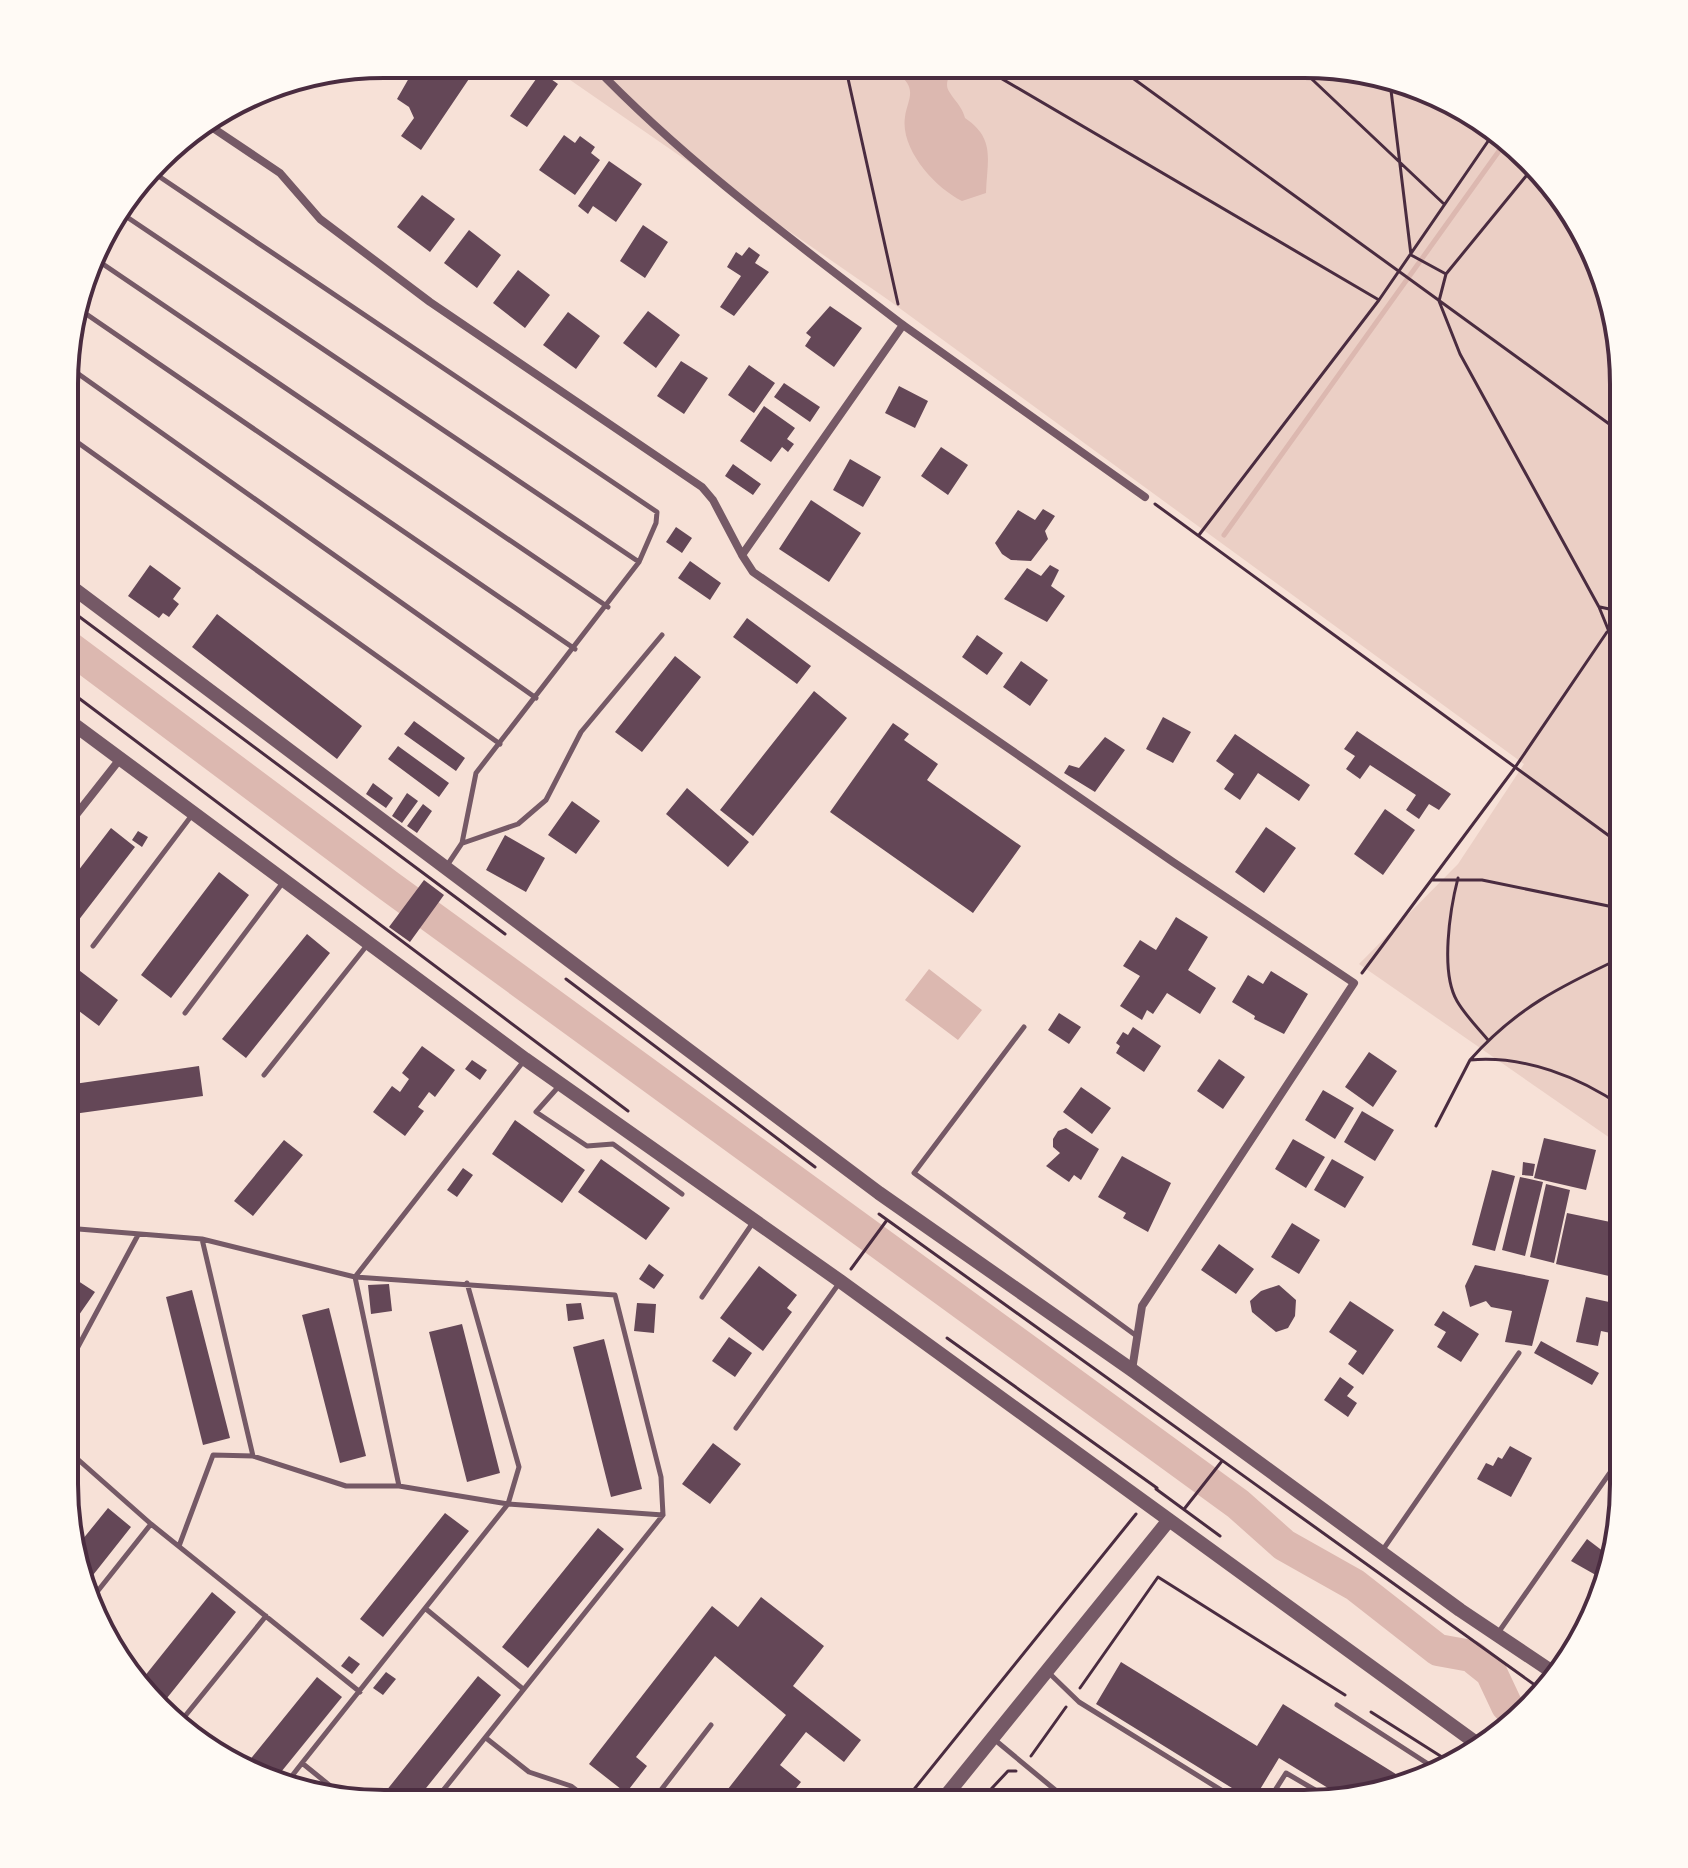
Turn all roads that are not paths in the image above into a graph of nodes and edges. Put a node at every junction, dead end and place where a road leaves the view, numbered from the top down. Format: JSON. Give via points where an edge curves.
{"nodes":[{"id":1,"x":606,"y":78,"type":"edge"},
{"id":2,"x":215,"y":129,"type":"edge"},
{"id":3,"x":159,"y":177,"type":"edge"},
{"id":4,"x":128,"y":218,"type":"edge"},
{"id":5,"x":103,"y":264,"type":"edge"},
{"id":6,"x":86,"y":314,"type":"edge"},
{"id":7,"x":903,"y":325,"type":"junction"},
{"id":8,"x":78,"y":374,"type":"edge"},
{"id":9,"x":78,"y":443,"type":"edge"},
{"id":10,"x":1145,"y":497,"type":"road end"},
{"id":11,"x":742,"y":555,"type":"junction"},
{"id":12,"x":639,"y":562,"type":"junction"},
{"id":13,"x":78,"y":592,"type":"edge"},
{"id":14,"x":608,"y":607,"type":"junction"},
{"id":15,"x":662,"y":635,"type":"dead end"},
{"id":16,"x":575,"y":649,"type":"junction"},
{"id":17,"x":536,"y":699,"type":"junction"},
{"id":18,"x":78,"y":728,"type":"edge"},
{"id":19,"x":500,"y":744,"type":"junction"},
{"id":20,"x":120,"y":759,"type":"junction"},
{"id":21,"x":78,"y":812,"type":"edge"},
{"id":22,"x":193,"y":814,"type":"junction"},
{"id":23,"x":462,"y":843,"type":"junction"},
{"id":24,"x":445,"y":868,"type":"junction"},
{"id":25,"x":284,"y":881,"type":"junction"},
{"id":26,"x":369,"y":944,"type":"junction"},
{"id":27,"x":93,"y":946,"type":"dead end"},
{"id":28,"x":185,"y":1013,"type":"dead end"},
{"id":29,"x":1024,"y":1027,"type":"dead end"},
{"id":30,"x":525,"y":1059,"type":"junction"},
{"id":31,"x":264,"y":1075,"type":"dead end"},
{"id":32,"x":560,"y":1084,"type":"junction"},
{"id":33,"x":682,"y":1194,"type":"dead end"},
{"id":34,"x":755,"y":1220,"type":"junction"},
{"id":35,"x":78,"y":1229,"type":"edge"},
{"id":36,"x":138,"y":1235,"type":"junction"},
{"id":37,"x":202,"y":1239,"type":"junction"},
{"id":38,"x":845,"y":1276,"type":"junction"},
{"id":39,"x":355,"y":1277,"type":"junction"},
{"id":40,"x":467,"y":1283,"type":"junction"},
{"id":41,"x":702,"y":1297,"type":"dead end"},
{"id":42,"x":1138,"y":1338,"type":"junction"},
{"id":43,"x":78,"y":1347,"type":"edge"},
{"id":44,"x":1519,"y":1353,"type":"dead end"},
{"id":45,"x":1132,"y":1370,"type":"junction"},
{"id":46,"x":736,"y":1428,"type":"dead end"},
{"id":47,"x":253,"y":1456,"type":"junction"},
{"id":48,"x":78,"y":1459,"type":"edge"},
{"id":49,"x":1610,"y":1473,"type":"edge"},
{"id":50,"x":399,"y":1486,"type":"junction"},
{"id":51,"x":508,"y":1504,"type":"junction"},
{"id":52,"x":663,"y":1515,"type":"junction"},
{"id":53,"x":1169,"y":1520,"type":"junction"},
{"id":54,"x":151,"y":1524,"type":"junction"},
{"id":55,"x":179,"y":1546,"type":"junction"},
{"id":56,"x":1381,"y":1552,"type":"junction"},
{"id":57,"x":97,"y":1591,"type":"edge"},
{"id":58,"x":426,"y":1609,"type":"junction"},
{"id":59,"x":266,"y":1616,"type":"junction"},
{"id":60,"x":1497,"y":1635,"type":"junction"},
{"id":61,"x":1548,"y":1669,"type":"edge"},
{"id":62,"x":1047,"y":1671,"type":"junction"},
{"id":63,"x":523,"y":1689,"type":"junction"},
{"id":64,"x":360,"y":1692,"type":"junction"},
{"id":65,"x":1337,"y":1705,"type":"dead end"},
{"id":66,"x":185,"y":1716,"type":"edge"},
{"id":67,"x":711,"y":1725,"type":"dead end"},
{"id":68,"x":992,"y":1737,"type":"junction"},
{"id":69,"x":486,"y":1738,"type":"junction"},
{"id":70,"x":1470,"y":1740,"type":"edge"},
{"id":71,"x":302,"y":1763,"type":"junction"},
{"id":72,"x":1428,"y":1764,"type":"edge"},
{"id":73,"x":292,"y":1776,"type":"edge"},
{"id":74,"x":329,"y":1785,"type":"edge"},
{"id":75,"x":1314,"y":1789,"type":"edge"},
{"id":76,"x":444,"y":1790,"type":"edge"},
{"id":77,"x":576,"y":1790,"type":"edge"},
{"id":78,"x":661,"y":1790,"type":"edge"},
{"id":79,"x":950,"y":1790,"type":"edge"},
{"id":80,"x":1055,"y":1790,"type":"edge"},
{"id":81,"x":1221,"y":1790,"type":"edge"},
{"id":82,"x":1275,"y":1790,"type":"edge"}],
"edges":[{"from":1,"to":7,"type":"street","via":[[711,178]]},
{"from":2,"to":11,"type":"street","via":[[280,173],[320,219],[430,302],[695,482],[713,500]]},
{"from":3,"to":12,"type":"lane","via":[[657,512]]},
{"from":4,"to":12,"type":"lane"},
{"from":5,"to":14,"type":"lane"},
{"from":6,"to":16,"type":"lane"},
{"from":7,"to":10,"type":"street"},
{"from":7,"to":11,"type":"street"},
{"from":8,"to":17,"type":"lane"},
{"from":9,"to":19,"type":"lane"},
{"from":11,"to":42,"type":"street","via":[[753,572],[1354,983],[1142,1306]]},
{"from":12,"to":14,"type":"lane"},
{"from":13,"to":24,"type":"street"},
{"from":14,"to":16,"type":"lane"},
{"from":15,"to":23,"type":"lane","via":[[581,732],[546,800],[518,824]]},
{"from":16,"to":17,"type":"lane"},
{"from":17,"to":19,"type":"lane"},
{"from":18,"to":20,"type":"street"},
{"from":19,"to":23,"type":"lane","via":[[476,773]]},
{"from":20,"to":21,"type":"street"},
{"from":20,"to":22,"type":"street"},
{"from":22,"to":25,"type":"street"},
{"from":22,"to":27,"type":"lane"},
{"from":23,"to":24,"type":"lane"},
{"from":24,"to":45,"type":"street","via":[[879,1193]]},
{"from":25,"to":26,"type":"street"},
{"from":25,"to":28,"type":"lane"},
{"from":26,"to":30,"type":"street"},
{"from":26,"to":31,"type":"lane"},
{"from":29,"to":42,"type":"lane","via":[[914,1173]]},
{"from":30,"to":32,"type":"street"},
{"from":30,"to":39,"type":"lane"},
{"from":32,"to":33,"type":"lane","via":[[536,1112],[587,1146],[613,1144]]},
{"from":32,"to":34,"type":"street"},
{"from":34,"to":38,"type":"street"},
{"from":34,"to":41,"type":"lane"},
{"from":35,"to":36,"type":"lane"},
{"from":36,"to":37,"type":"lane"},
{"from":36,"to":43,"type":"lane"},
{"from":37,"to":39,"type":"lane"},
{"from":37,"to":47,"type":"lane"},
{"from":38,"to":46,"type":"lane"},
{"from":38,"to":53,"type":"street"},
{"from":39,"to":40,"type":"lane"},
{"from":39,"to":50,"type":"lane"},
{"from":40,"to":51,"type":"lane","via":[[519,1467]]},
{"from":40,"to":52,"type":"lane","via":[[615,1295],[661,1477]]},
{"from":42,"to":45,"type":"street"},
{"from":44,"to":56,"type":"lane"},
{"from":45,"to":56,"type":"street"},
{"from":47,"to":50,"type":"lane","via":[[346,1486]]},
{"from":47,"to":55,"type":"lane","via":[[213,1455]]},
{"from":48,"to":54,"type":"lane"},
{"from":49,"to":60,"type":"lane"},
{"from":50,"to":51,"type":"lane"},
{"from":51,"to":52,"type":"lane"},
{"from":51,"to":58,"type":"lane"},
{"from":52,"to":63,"type":"lane"},
{"from":53,"to":62,"type":"street"},
{"from":53,"to":70,"type":"street"},
{"from":54,"to":55,"type":"lane"},
{"from":54,"to":57,"type":"lane"},
{"from":55,"to":59,"type":"lane"},
{"from":56,"to":60,"type":"street"},
{"from":58,"to":63,"type":"lane"},
{"from":58,"to":64,"type":"lane"},
{"from":59,"to":64,"type":"lane"},
{"from":59,"to":66,"type":"lane"},
{"from":60,"to":61,"type":"street"},
{"from":62,"to":68,"type":"street"},
{"from":62,"to":81,"type":"lane","via":[[1079,1702]]},
{"from":63,"to":69,"type":"lane"},
{"from":64,"to":71,"type":"lane"},
{"from":65,"to":72,"type":"lane"},
{"from":67,"to":78,"type":"lane"},
{"from":68,"to":79,"type":"street"},
{"from":68,"to":80,"type":"lane"},
{"from":69,"to":76,"type":"lane"},
{"from":69,"to":77,"type":"lane","via":[[529,1772]]},
{"from":71,"to":73,"type":"lane"},
{"from":71,"to":74,"type":"lane"},
{"from":75,"to":82,"type":"lane","via":[[1286,1773]]}]}
